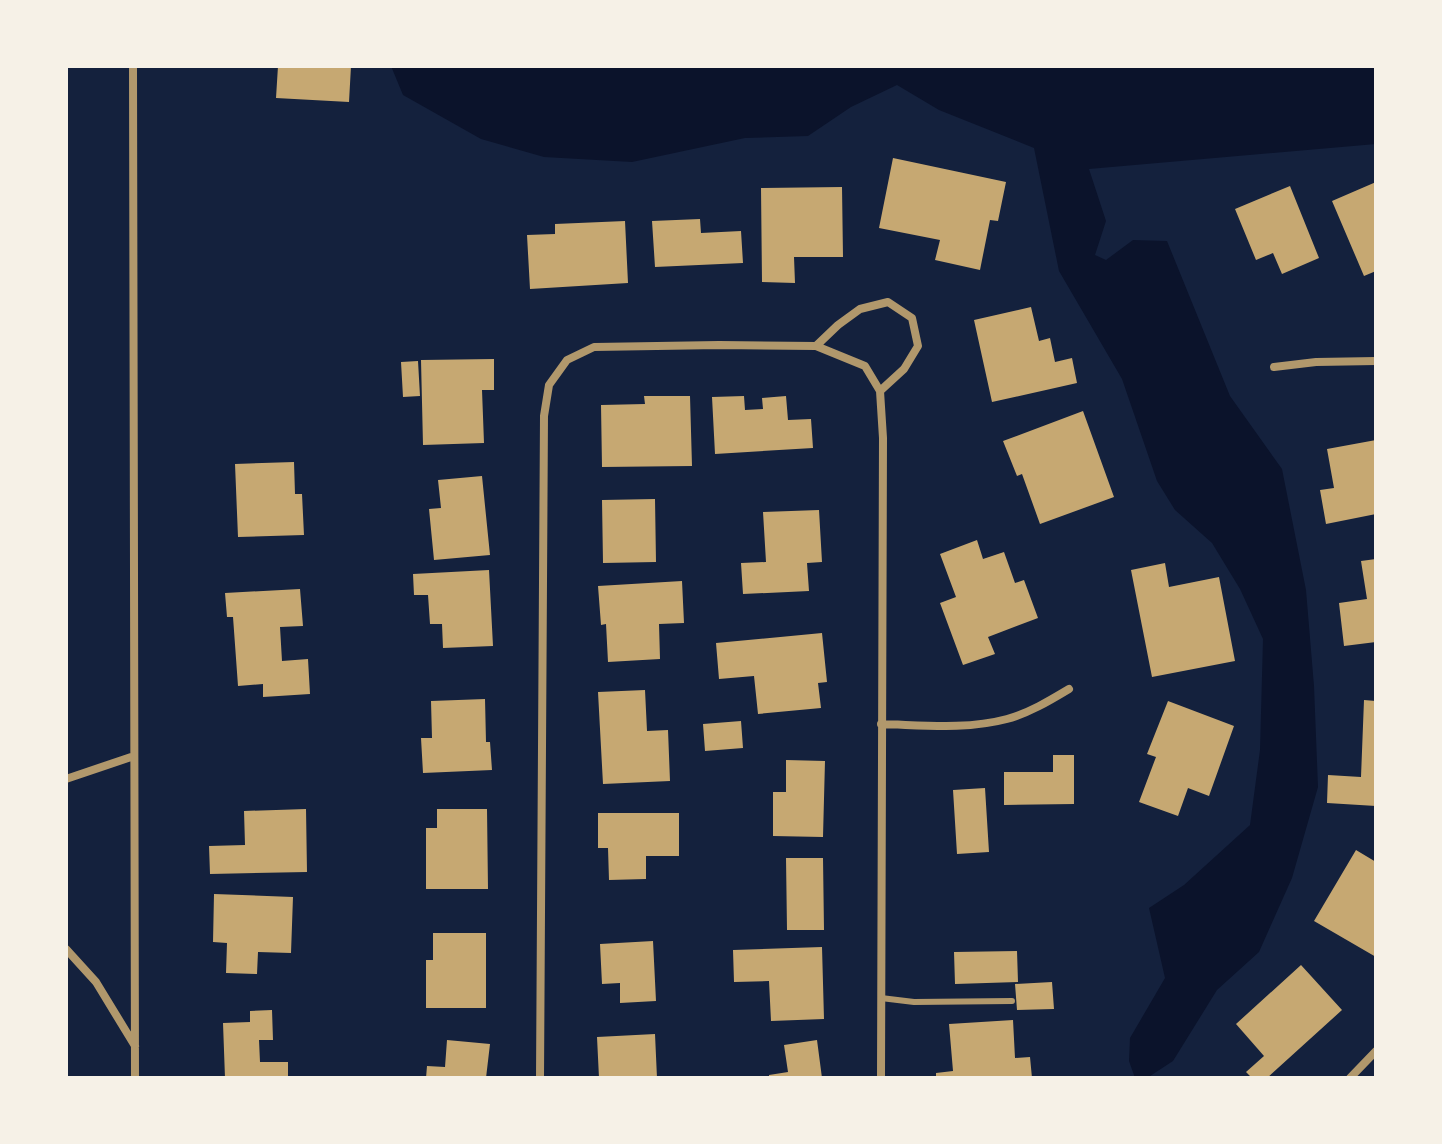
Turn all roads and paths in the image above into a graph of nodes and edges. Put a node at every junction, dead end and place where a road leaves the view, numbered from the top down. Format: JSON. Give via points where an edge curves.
{"nodes":[{"id":1,"x":133,"y":66,"type":"edge"},
{"id":2,"x":816,"y":346,"type":"junction"},
{"id":3,"x":1376,"y":361,"type":"edge"},
{"id":4,"x":1274,"y":367,"type":"dead end"},
{"id":5,"x":880,"y":391,"type":"junction"},
{"id":6,"x":1069,"y":689,"type":"dead end"},
{"id":7,"x":881,"y":724,"type":"junction"},
{"id":8,"x":134,"y":756,"type":"junction"},
{"id":9,"x":66,"y":779,"type":"edge"},
{"id":10,"x":66,"y":949,"type":"edge"},
{"id":11,"x":881,"y":998,"type":"junction"},
{"id":12,"x":1012,"y":1001,"type":"dead end"},
{"id":13,"x":135,"y":1046,"type":"junction"},
{"id":14,"x":1376,"y":1051,"type":"edge"},
{"id":15,"x":135,"y":1078,"type":"edge"},
{"id":16,"x":540,"y":1078,"type":"edge"},
{"id":17,"x":881,"y":1078,"type":"edge"},
{"id":18,"x":1350,"y":1078,"type":"edge"}],
"edges":[{"from":1,"to":8,"type":"street"},
{"from":2,"to":5,"type":"street","via":[[865,366]]},
{"from":2,"to":5,"type":"street","via":[[860,309],[888,302],[912,318],[918,346],[904,369]]},
{"from":2,"to":16,"type":"street","via":[[594,347],[567,360],[549,385],[544,416]]},
{"from":3,"to":4,"type":"street"},
{"from":5,"to":7,"type":"street"},
{"from":6,"to":7,"type":"street","via":[[1007,719],[973,725]]},
{"from":7,"to":11,"type":"street"},
{"from":8,"to":9,"type":"street"},
{"from":8,"to":13,"type":"street"},
{"from":10,"to":13,"type":"street","via":[[96,982]]},
{"from":11,"to":12,"type":"lane"},
{"from":11,"to":17,"type":"street"},
{"from":13,"to":15,"type":"street"},
{"from":14,"to":18,"type":"street"}]}
